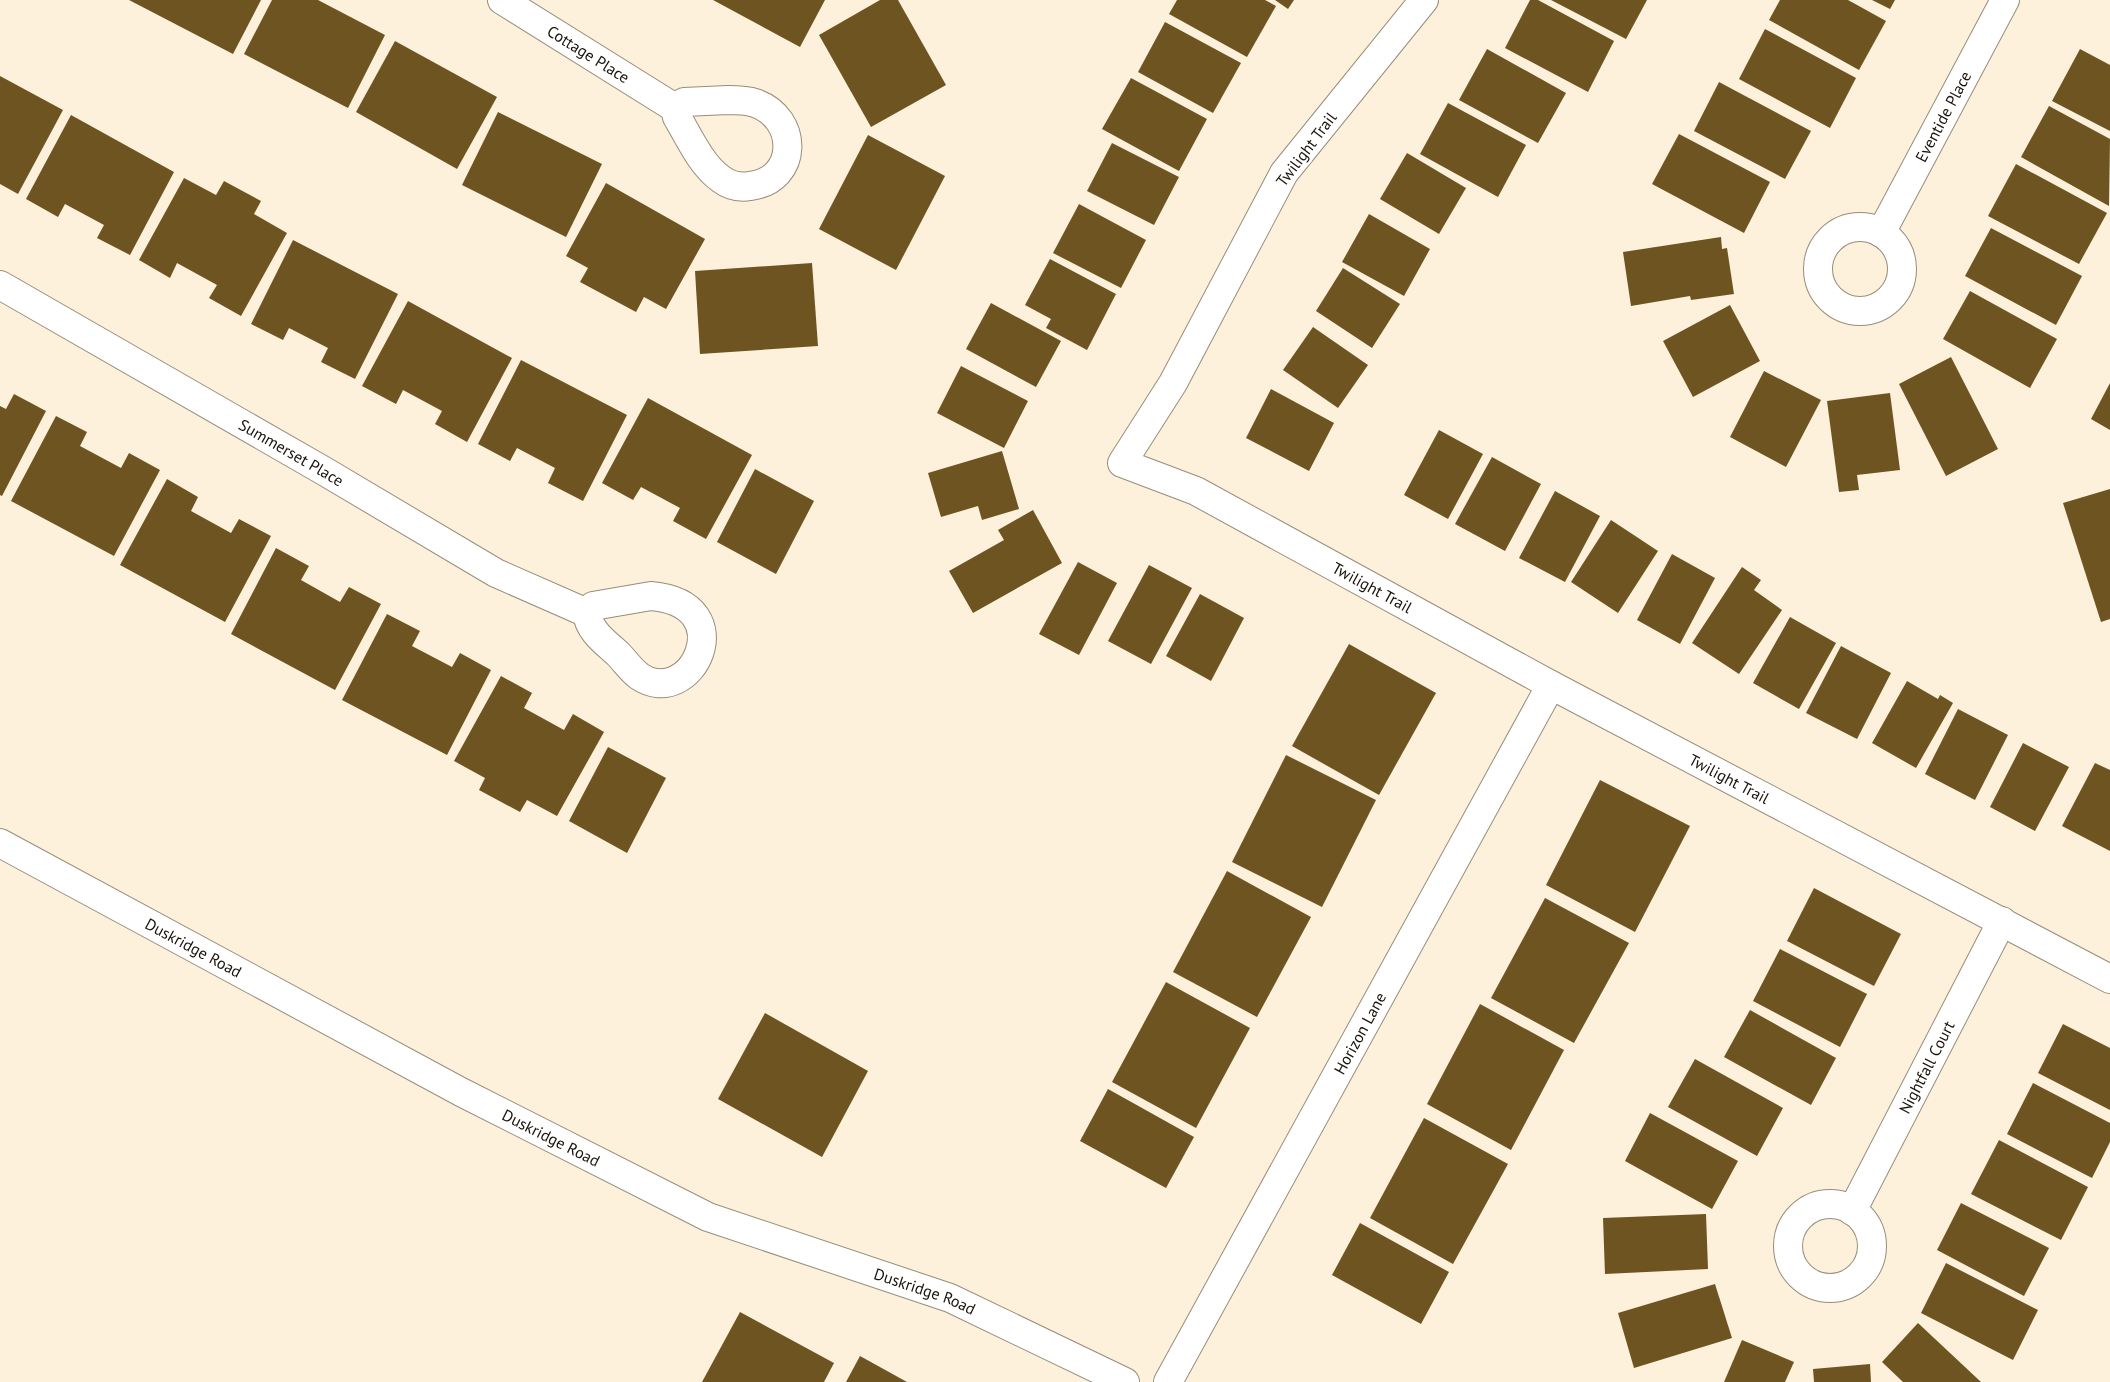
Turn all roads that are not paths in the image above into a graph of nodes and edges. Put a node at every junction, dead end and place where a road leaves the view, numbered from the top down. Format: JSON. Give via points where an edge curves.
{"nodes":[{"id":1,"x":502,"y":0,"type":"edge"},
{"id":2,"x":1424,"y":0,"type":"edge"},
{"id":3,"x":2005,"y":0,"type":"edge"},
{"id":4,"x":675,"y":108,"type":"dead end"},
{"id":5,"x":1881,"y":233,"type":"dead end"},
{"id":6,"x":0,"y":285,"type":"edge"},
{"id":7,"x":587,"y":613,"type":"dead end"},
{"id":8,"x":1551,"y":685,"type":"junction"},
{"id":9,"x":0,"y":843,"type":"edge"},
{"id":10,"x":2002,"y":921,"type":"junction"},
{"id":11,"x":2110,"y":979,"type":"edge"},
{"id":12,"x":1852,"y":1211,"type":"dead end"},
{"id":13,"x":1125,"y":1382,"type":"edge"},
{"id":14,"x":1168,"y":1382,"type":"edge"}],
"edges":[{"from":1,"to":4,"type":"street","name":"Cottage Place"},
{"from":2,"to":8,"type":"street","name":"Twilight Trail","via":[[1284,173],[1173,383],[1122,463],[1196,492]]},
{"from":3,"to":5,"type":"street","name":"Eventide Place"},
{"from":6,"to":7,"type":"street","name":"Summerset Place","via":[[496,573]]},
{"from":8,"to":10,"type":"street","name":"Twilight Trail"},
{"from":8,"to":14,"type":"street","name":"Horizon Lane"},
{"from":9,"to":13,"type":"street","name":"Duskridge Road","via":[[461,1092],[708,1217],[950,1298]]},
{"from":10,"to":11,"type":"street","name":"Twilight Trail"},
{"from":10,"to":12,"type":"street","name":"Nightfall Court"}]}
